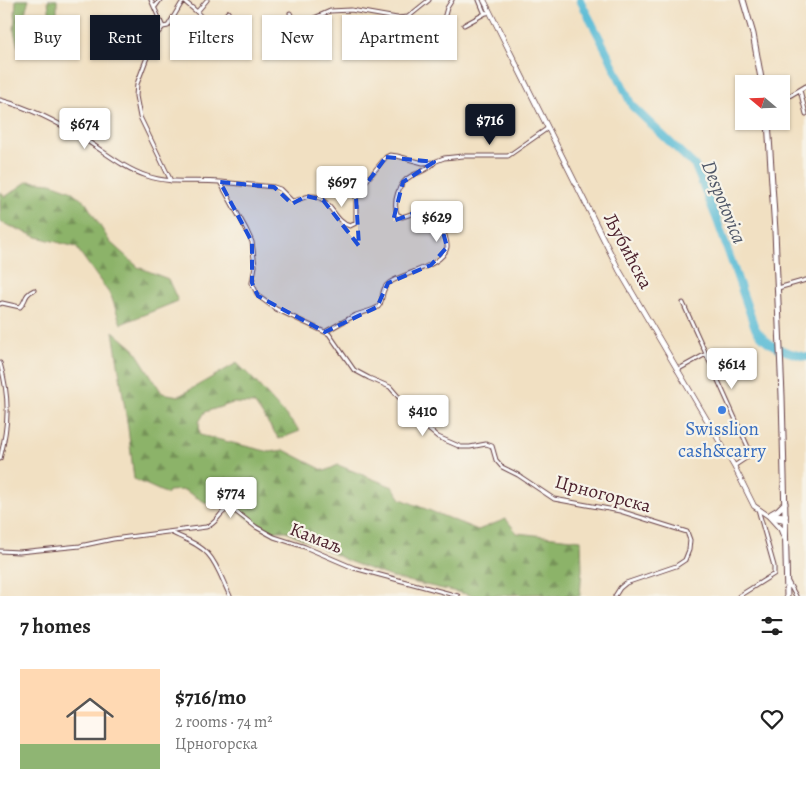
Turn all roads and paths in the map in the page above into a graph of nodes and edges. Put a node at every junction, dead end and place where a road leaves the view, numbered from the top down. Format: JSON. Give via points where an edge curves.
{"nodes":[{"id":1,"x":151,"y":0,"type":"edge"},
{"id":2,"x":160,"y":0,"type":"edge"},
{"id":3,"x":207,"y":0,"type":"edge"},
{"id":4,"x":429,"y":0,"type":"edge"},
{"id":5,"x":452,"y":0,"type":"edge"},
{"id":6,"x":479,"y":0,"type":"edge"},
{"id":7,"x":484,"y":0,"type":"edge"},
{"id":8,"x":743,"y":0,"type":"edge"},
{"id":9,"x":155,"y":7,"type":"junction"},
{"id":10,"x":197,"y":12,"type":"junction"},
{"id":11,"x":228,"y":12,"type":"dead end"},
{"id":12,"x":488,"y":12,"type":"junction"},
{"id":13,"x":290,"y":13,"type":"dead end"},
{"id":14,"x":445,"y":15,"type":"edge"},
{"id":15,"x":464,"y":24,"type":"dead end"},
{"id":16,"x":163,"y":27,"type":"junction"},
{"id":17,"x":760,"y":75,"type":"edge"},
{"id":18,"x":806,"y":86,"type":"edge"},
{"id":19,"x":800,"y":90,"type":"junction"},
{"id":20,"x":790,"y":96,"type":"edge"},
{"id":21,"x":0,"y":100,"type":"edge"},
{"id":22,"x":806,"y":114,"type":"edge"},
{"id":23,"x":548,"y":128,"type":"junction"},
{"id":24,"x":768,"y":130,"type":"edge"},
{"id":25,"x":434,"y":162,"type":"junction"},
{"id":26,"x":171,"y":181,"type":"junction"},
{"id":27,"x":220,"y":182,"type":"junction"},
{"id":28,"x":806,"y":280,"type":"edge"},
{"id":29,"x":777,"y":288,"type":"junction"},
{"id":30,"x":34,"y":290,"type":"dead end"},
{"id":31,"x":683,"y":303,"type":"dead end"},
{"id":32,"x":0,"y":304,"type":"edge"},
{"id":33,"x":325,"y":332,"type":"junction"},
{"id":34,"x":706,"y":354,"type":"junction"},
{"id":35,"x":0,"y":362,"type":"edge"},
{"id":36,"x":677,"y":370,"type":"junction"},
{"id":37,"x":0,"y":459,"type":"edge"},
{"id":38,"x":734,"y":466,"type":"junction"},
{"id":39,"x":785,"y":502,"type":"junction"},
{"id":40,"x":758,"y":509,"type":"junction"},
{"id":41,"x":768,"y":515,"type":"junction"},
{"id":42,"x":786,"y":518,"type":"junction"},
{"id":43,"x":169,"y":532,"type":"junction"},
{"id":44,"x":786,"y":542,"type":"junction"},
{"id":45,"x":0,"y":551,"type":"edge"},
{"id":46,"x":787,"y":582,"type":"junction"},
{"id":47,"x":230,"y":596,"type":"edge"},
{"id":48,"x":458,"y":596,"type":"edge"},
{"id":49,"x":616,"y":596,"type":"edge"},
{"id":50,"x":739,"y":596,"type":"edge"},
{"id":51,"x":787,"y":596,"type":"edge"},
{"id":52,"x":796,"y":596,"type":"edge"}],
"edges":[{"from":1,"to":9,"type":"street"},
{"from":2,"to":9,"type":"street"},
{"from":3,"to":10,"type":"street"},
{"from":4,"to":13,"type":"street","via":[[408,17],[351,10],[330,11],[296,26]]},
{"from":5,"to":14,"type":"street"},
{"from":6,"to":12,"type":"street"},
{"from":7,"to":12,"type":"street","name":"Љубићска"},
{"from":8,"to":17,"type":"main road"},
{"from":9,"to":16,"type":"street"},
{"from":10,"to":11,"type":"street","via":[[212,30]]},
{"from":10,"to":16,"type":"street","via":[[184,2],[168,26]]},
{"from":12,"to":15,"type":"street"},
{"from":12,"to":23,"type":"street","name":"Љубићска"},
{"from":16,"to":26,"type":"street","via":[[152,44],[137,84],[136,96],[140,117]]},
{"from":18,"to":19,"type":"street"},
{"from":19,"to":20,"type":"street"},
{"from":19,"to":22,"type":"street"},
{"from":21,"to":26,"type":"street","via":[[41,115],[137,172]]},
{"from":23,"to":25,"type":"street","via":[[508,156],[463,156]]},
{"from":23,"to":36,"type":"street","name":"Љубићска","via":[[619,270]]},
{"from":24,"to":29,"type":"main road"},
{"from":25,"to":27,"type":"street","via":[[386,157],[362,186],[356,198],[356,223],[350,226],[317,197],[306,196],[292,202],[274,187]]},
{"from":25,"to":33,"type":"street","via":[[428,169],[403,182],[395,208],[402,217],[424,210],[439,217],[447,247],[444,253],[431,264],[388,283],[378,307]]},
{"from":26,"to":27,"type":"street"},
{"from":27,"to":33,"type":"street","name":"Црногорска","via":[[252,242],[255,266],[252,283],[258,296]]},
{"from":28,"to":29,"type":"street"},
{"from":29,"to":39,"type":"main road"},
{"from":30,"to":32,"type":"street","via":[[20,307]]},
{"from":31,"to":34,"type":"street"},
{"from":33,"to":49,"type":"street","name":"Црногорска","via":[[354,370],[390,387],[421,423],[445,441],[470,448],[489,444],[502,467],[554,499],[620,512],[688,532],[689,550],[685,560],[626,583]]},
{"from":34,"to":36,"type":"street"},
{"from":34,"to":38,"type":"street","via":[[750,453]]},
{"from":35,"to":37,"type":"street","via":[[8,404]]},
{"from":36,"to":38,"type":"street","name":"Љубићска"},
{"from":38,"to":40,"type":"street","name":"Љубићска"},
{"from":39,"to":41,"type":"main road"},
{"from":39,"to":42,"type":"main road"},
{"from":40,"to":41,"type":"street","name":"Љубићска"},
{"from":40,"to":50,"type":"street","name":"Љубићска","via":[[774,574]]},
{"from":41,"to":42,"type":"street","name":"Љубићска"},
{"from":41,"to":44,"type":"main road","via":[[781,529]]},
{"from":42,"to":44,"type":"main road"},
{"from":43,"to":45,"type":"street","name":"Камаљ","via":[[80,546]]},
{"from":43,"to":47,"type":"street","via":[[208,553]]},
{"from":43,"to":48,"type":"street","name":"Камаљ","via":[[210,526],[223,511],[231,508],[274,537],[354,568]]},
{"from":44,"to":46,"type":"main road"},
{"from":46,"to":51,"type":"main road"},
{"from":46,"to":52,"type":"street"}]}
